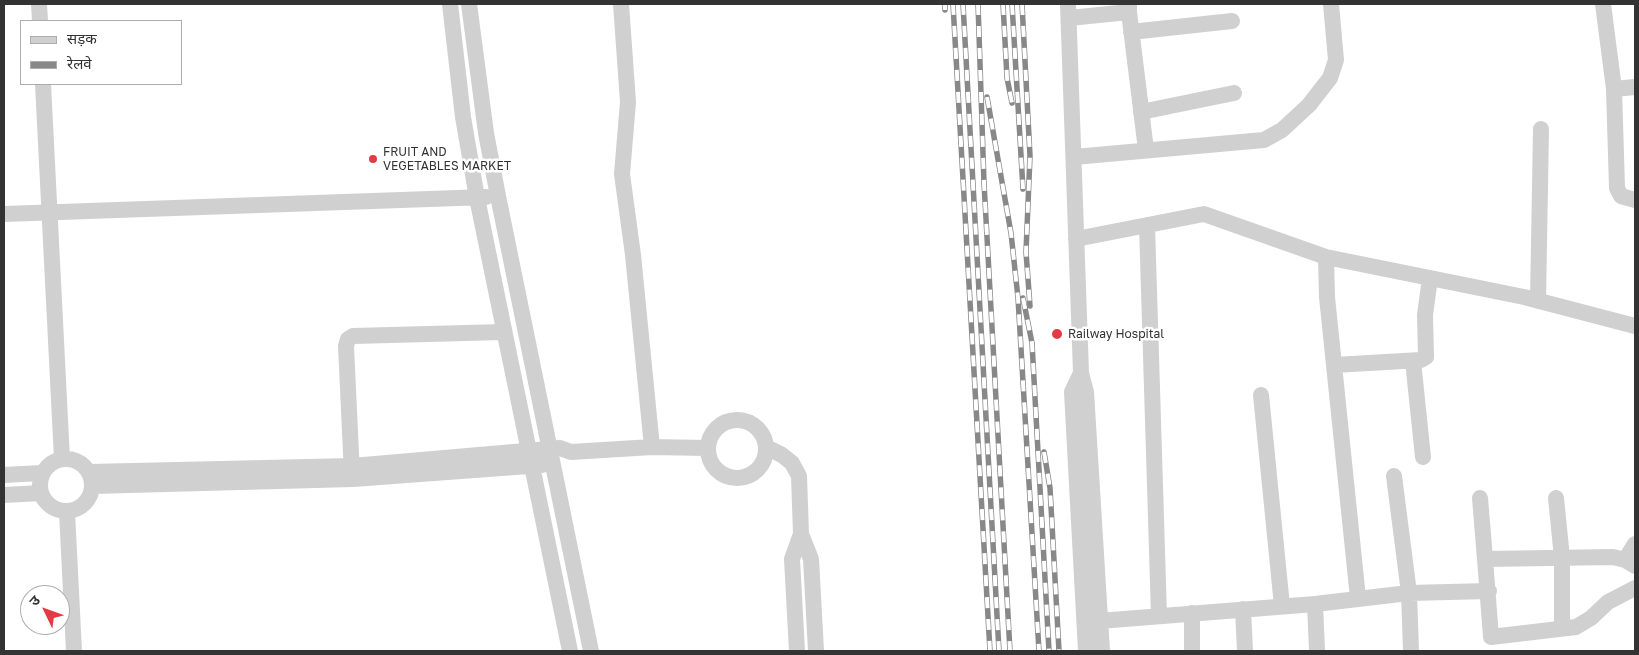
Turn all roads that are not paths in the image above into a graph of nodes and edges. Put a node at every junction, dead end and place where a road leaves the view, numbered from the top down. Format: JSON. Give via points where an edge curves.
{"nodes":[{"id":1,"x":39,"y":4,"type":"edge"},
{"id":2,"x":450,"y":4,"type":"edge"},
{"id":3,"x":470,"y":4,"type":"edge"},
{"id":4,"x":621,"y":4,"type":"edge"},
{"id":5,"x":1331,"y":4,"type":"edge"},
{"id":6,"x":1603,"y":4,"type":"edge"},
{"id":7,"x":1129,"y":8,"type":"edge"},
{"id":8,"x":1068,"y":11,"type":"edge"},
{"id":9,"x":40,"y":20,"type":"edge"},
{"id":10,"x":1232,"y":21,"type":"dead end"},
{"id":11,"x":1131,"y":32,"type":"junction"},
{"id":12,"x":43,"y":85,"type":"edge"},
{"id":13,"x":1635,"y":87,"type":"edge"},
{"id":14,"x":1614,"y":89,"type":"junction"},
{"id":15,"x":1234,"y":93,"type":"dead end"},
{"id":16,"x":1141,"y":112,"type":"junction"},
{"id":17,"x":1541,"y":129,"type":"dead end"},
{"id":18,"x":1146,"y":150,"type":"junction"},
{"id":19,"x":1074,"y":157,"type":"junction"},
{"id":20,"x":498,"y":196,"type":"junction"},
{"id":21,"x":477,"y":198,"type":"junction"},
{"id":22,"x":1635,"y":200,"type":"edge"},
{"id":23,"x":51,"y":212,"type":"junction"},
{"id":24,"x":4,"y":214,"type":"edge"},
{"id":25,"x":1147,"y":225,"type":"junction"},
{"id":26,"x":1076,"y":239,"type":"junction"},
{"id":27,"x":1326,"y":256,"type":"junction"},
{"id":28,"x":1430,"y":278,"type":"junction"},
{"id":29,"x":1538,"y":301,"type":"junction"},
{"id":30,"x":1635,"y":326,"type":"edge"},
{"id":31,"x":503,"y":332,"type":"junction"},
{"id":32,"x":1412,"y":361,"type":"junction"},
{"id":33,"x":1334,"y":365,"type":"junction"},
{"id":34,"x":1080,"y":373,"type":"junction"},
{"id":35,"x":1261,"y":396,"type":"dead end"},
{"id":36,"x":652,"y":447,"type":"junction"},
{"id":37,"x":766,"y":447,"type":"junction"},
{"id":38,"x":707,"y":448,"type":"junction"},
{"id":39,"x":550,"y":456,"type":"junction"},
{"id":40,"x":1423,"y":457,"type":"dead end"},
{"id":41,"x":62,"y":459,"type":"junction"},
{"id":42,"x":531,"y":459,"type":"junction"},
{"id":43,"x":41,"y":473,"type":"junction"},
{"id":44,"x":352,"y":473,"type":"junction"},
{"id":45,"x":4,"y":476,"type":"edge"},
{"id":46,"x":1394,"y":476,"type":"dead end"},
{"id":47,"x":91,"y":479,"type":"junction"},
{"id":48,"x":41,"y":493,"type":"junction"},
{"id":49,"x":4,"y":495,"type":"edge"},
{"id":50,"x":1480,"y":498,"type":"dead end"},
{"id":51,"x":1556,"y":498,"type":"dead end"},
{"id":52,"x":67,"y":512,"type":"junction"},
{"id":53,"x":801,"y":534,"type":"junction"},
{"id":54,"x":1635,"y":544,"type":"edge"},
{"id":55,"x":1562,"y":558,"type":"junction"},
{"id":56,"x":1484,"y":560,"type":"junction"},
{"id":57,"x":1630,"y":563,"type":"edge"},
{"id":58,"x":1635,"y":588,"type":"edge"},
{"id":59,"x":1489,"y":591,"type":"junction"},
{"id":60,"x":1409,"y":593,"type":"junction"},
{"id":61,"x":1358,"y":598,"type":"junction"},
{"id":62,"x":1315,"y":604,"type":"junction"},
{"id":63,"x":1282,"y":606,"type":"junction"},
{"id":64,"x":1243,"y":610,"type":"junction"},
{"id":65,"x":1192,"y":614,"type":"junction"},
{"id":66,"x":1159,"y":616,"type":"junction"},
{"id":67,"x":1099,"y":621,"type":"junction"},
{"id":68,"x":1562,"y":628,"type":"junction"},
{"id":69,"x":1492,"y":644,"type":"edge"},
{"id":70,"x":74,"y":651,"type":"edge"},
{"id":71,"x":570,"y":651,"type":"edge"},
{"id":72,"x":591,"y":651,"type":"edge"},
{"id":73,"x":798,"y":651,"type":"edge"},
{"id":74,"x":816,"y":651,"type":"edge"},
{"id":75,"x":1086,"y":651,"type":"edge"},
{"id":76,"x":1102,"y":651,"type":"edge"},
{"id":77,"x":1192,"y":651,"type":"edge"},
{"id":78,"x":1245,"y":651,"type":"edge"},
{"id":79,"x":1317,"y":651,"type":"edge"},
{"id":80,"x":1411,"y":651,"type":"edge"}],
"edges":[{"from":1,"to":9,"type":"street"},
{"from":2,"to":21,"type":"street","via":[[463,117]]},
{"from":3,"to":20,"type":"street","via":[[486,133]]},
{"from":4,"to":36,"type":"street","via":[[628,102],[622,174],[634,255]]},
{"from":5,"to":18,"type":"street","via":[[1336,60],[1330,78],[1309,105],[1282,130],[1264,140]]},
{"from":6,"to":14,"type":"street"},
{"from":7,"to":8,"type":"street"},
{"from":7,"to":11,"type":"street"},
{"from":8,"to":19,"type":"street"},
{"from":10,"to":11,"type":"street"},
{"from":11,"to":16,"type":"street"},
{"from":12,"to":23,"type":"street"},
{"from":13,"to":14,"type":"street"},
{"from":14,"to":22,"type":"street","via":[[1617,188],[1621,196]]},
{"from":15,"to":16,"type":"street"},
{"from":16,"to":18,"type":"street"},
{"from":17,"to":29,"type":"street"},
{"from":18,"to":19,"type":"street"},
{"from":19,"to":26,"type":"street"},
{"from":20,"to":21,"type":"street"},
{"from":20,"to":39,"type":"street"},
{"from":21,"to":23,"type":"street"},
{"from":21,"to":31,"type":"street"},
{"from":23,"to":24,"type":"street"},
{"from":23,"to":41,"type":"street"},
{"from":25,"to":26,"type":"street"},
{"from":25,"to":27,"type":"street","via":[[1204,214]]},
{"from":25,"to":66,"type":"street"},
{"from":26,"to":34,"type":"street"},
{"from":27,"to":28,"type":"street"},
{"from":27,"to":33,"type":"street"},
{"from":28,"to":29,"type":"street"},
{"from":28,"to":32,"type":"street","via":[[1425,316],[1426,357]]},
{"from":29,"to":30,"type":"street"},
{"from":31,"to":42,"type":"street"},
{"from":31,"to":44,"type":"street","via":[[353,336],[348,339]]},
{"from":32,"to":33,"type":"street"},
{"from":32,"to":40,"type":"street"},
{"from":33,"to":61,"type":"street"},
{"from":34,"to":67,"type":"street","via":[[1086,392]]},
{"from":34,"to":75,"type":"street","via":[[1072,392]]},
{"from":35,"to":63,"type":"street"},
{"from":36,"to":38,"type":"street"},
{"from":36,"to":39,"type":"street","via":[[571,452],[561,460]]},
{"from":37,"to":38,"type":"street","via":[[758,430],[751,424],[732,421],[715,430]]},
{"from":37,"to":38,"type":"street","via":[[761,466],[746,477],[737,479],[712,466]]},
{"from":37,"to":53,"type":"street","via":[[792,463],[799,476]]},
{"from":39,"to":42,"type":"street"},
{"from":39,"to":72,"type":"street"},
{"from":41,"to":43,"type":"street"},
{"from":41,"to":47,"type":"street","via":[[82,464]]},
{"from":42,"to":44,"type":"street"},
{"from":42,"to":71,"type":"street"},
{"from":43,"to":45,"type":"street"},
{"from":43,"to":48,"type":"street"},
{"from":44,"to":47,"type":"street"},
{"from":46,"to":60,"type":"street"},
{"from":47,"to":52,"type":"street","via":[[87,501]]},
{"from":48,"to":49,"type":"street"},
{"from":48,"to":52,"type":"street","via":[[56,508]]},
{"from":50,"to":56,"type":"street"},
{"from":51,"to":55,"type":"street"},
{"from":52,"to":70,"type":"street"},
{"from":53,"to":73,"type":"street","via":[[792,559]]},
{"from":53,"to":74,"type":"street","via":[[811,559]]},
{"from":54,"to":57,"type":"street"},
{"from":55,"to":56,"type":"street"},
{"from":55,"to":57,"type":"street","via":[[1613,558]]},
{"from":55,"to":68,"type":"street"},
{"from":56,"to":59,"type":"street"},
{"from":58,"to":68,"type":"street","via":[[1608,602],[1576,627]]},
{"from":59,"to":60,"type":"street"},
{"from":59,"to":69,"type":"street"},
{"from":60,"to":61,"type":"street"},
{"from":60,"to":80,"type":"street"},
{"from":61,"to":62,"type":"street"},
{"from":62,"to":63,"type":"street"},
{"from":62,"to":79,"type":"street"},
{"from":63,"to":64,"type":"street"},
{"from":64,"to":65,"type":"street"},
{"from":64,"to":78,"type":"street"},
{"from":65,"to":66,"type":"street"},
{"from":65,"to":77,"type":"street"},
{"from":66,"to":67,"type":"street"},
{"from":67,"to":76,"type":"street"},
{"from":68,"to":69,"type":"street"}]}
